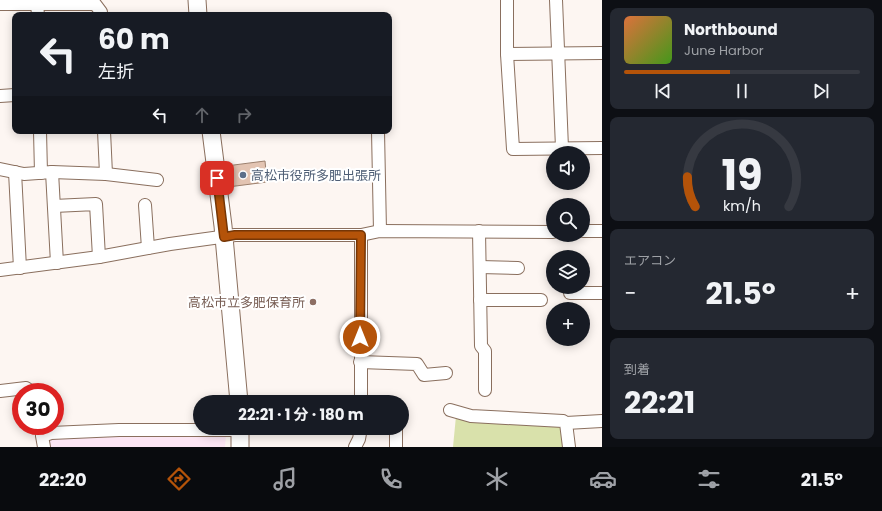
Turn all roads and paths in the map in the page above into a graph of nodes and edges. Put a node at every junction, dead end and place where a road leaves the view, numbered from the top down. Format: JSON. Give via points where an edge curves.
{"nodes":[{"id":1,"x":197,"y":0,"type":"edge"},
{"id":2,"x":507,"y":0,"type":"edge"},
{"id":3,"x":556,"y":0,"type":"edge"},
{"id":4,"x":0,"y":4,"type":"edge"},
{"id":5,"x":38,"y":9,"type":"edge"},
{"id":6,"x":101,"y":12,"type":"edge"},
{"id":7,"x":198,"y":12,"type":"edge"},
{"id":8,"x":602,"y":52,"type":"edge"},
{"id":9,"x":558,"y":53,"type":"junction"},
{"id":10,"x":507,"y":54,"type":"junction"},
{"id":11,"x":0,"y":96,"type":"edge"},
{"id":12,"x":12,"y":96,"type":"edge"},
{"id":13,"x":40,"y":134,"type":"edge"},
{"id":14,"x":104,"y":134,"type":"edge"},
{"id":15,"x":211,"y":134,"type":"edge"},
{"id":16,"x":378,"y":134,"type":"edge"},
{"id":17,"x":562,"y":146,"type":"edge"},
{"id":18,"x":546,"y":148,"type":"edge"},
{"id":19,"x":590,"y":148,"type":"edge"},
{"id":20,"x":602,"y":148,"type":"edge"},
{"id":21,"x":0,"y":169,"type":"edge"},
{"id":22,"x":15,"y":172,"type":"junction"},
{"id":23,"x":46,"y":172,"type":"junction"},
{"id":24,"x":106,"y":174,"type":"junction"},
{"id":25,"x":157,"y":180,"type":"dead end"},
{"id":26,"x":145,"y":205,"type":"dead end"},
{"id":27,"x":54,"y":206,"type":"junction"},
{"id":28,"x":380,"y":231,"type":"junction"},
{"id":29,"x":479,"y":231,"type":"junction"},
{"id":30,"x":590,"y":231,"type":"edge"},
{"id":31,"x":602,"y":231,"type":"edge"},
{"id":32,"x":546,"y":232,"type":"edge"},
{"id":33,"x":361,"y":235,"type":"junction"},
{"id":34,"x":224,"y":237,"type":"junction"},
{"id":35,"x":148,"y":248,"type":"junction"},
{"id":36,"x":99,"y":257,"type":"junction"},
{"id":37,"x":57,"y":263,"type":"junction"},
{"id":38,"x":20,"y":268,"type":"junction"},
{"id":39,"x":480,"y":268,"type":"junction"},
{"id":40,"x":518,"y":268,"type":"dead end"},
{"id":41,"x":0,"y":270,"type":"edge"},
{"id":42,"x":590,"y":293,"type":"edge"},
{"id":43,"x":602,"y":293,"type":"edge"},
{"id":44,"x":480,"y":300,"type":"junction"},
{"id":45,"x":541,"y":300,"type":"dead end"},
{"id":46,"x":360,"y":362,"type":"junction"},
{"id":47,"x":446,"y":373,"type":"dead end"},
{"id":48,"x":12,"y":390,"type":"edge"},
{"id":49,"x":485,"y":390,"type":"dead end"},
{"id":50,"x":0,"y":391,"type":"edge"},
{"id":51,"x":238,"y":395,"type":"edge"},
{"id":52,"x":360,"y":395,"type":"edge"},
{"id":53,"x":450,"y":410,"type":"dead end"},
{"id":54,"x":602,"y":421,"type":"edge"},
{"id":55,"x":566,"y":423,"type":"junction"},
{"id":56,"x":193,"y":429,"type":"edge"},
{"id":57,"x":240,"y":435,"type":"edge"},
{"id":58,"x":359,"y":435,"type":"edge"},
{"id":59,"x":396,"y":435,"type":"edge"},
{"id":60,"x":42,"y":436,"type":"edge"},
{"id":61,"x":240,"y":447,"type":"edge"},
{"id":62,"x":355,"y":447,"type":"edge"},
{"id":63,"x":396,"y":447,"type":"edge"},
{"id":64,"x":569,"y":447,"type":"edge"}],
"edges":[{"from":1,"to":7,"type":"street"},
{"from":2,"to":10,"type":"street"},
{"from":3,"to":9,"type":"street"},
{"from":4,"to":5,"type":"street"},
{"from":5,"to":6,"type":"street","via":[[95,4]]},
{"from":8,"to":9,"type":"street"},
{"from":9,"to":10,"type":"street"},
{"from":9,"to":17,"type":"street"},
{"from":10,"to":18,"type":"street","via":[[513,149]]},
{"from":11,"to":12,"type":"street"},
{"from":13,"to":23,"type":"street"},
{"from":14,"to":24,"type":"street"},
{"from":15,"to":34,"type":"street"},
{"from":16,"to":28,"type":"street"},
{"from":19,"to":20,"type":"street"},
{"from":21,"to":22,"type":"street"},
{"from":22,"to":23,"type":"street"},
{"from":22,"to":38,"type":"street"},
{"from":23,"to":24,"type":"street"},
{"from":23,"to":27,"type":"street"},
{"from":24,"to":25,"type":"street"},
{"from":26,"to":35,"type":"street"},
{"from":27,"to":36,"type":"street","via":[[96,204]]},
{"from":27,"to":37,"type":"street"},
{"from":28,"to":29,"type":"street"},
{"from":28,"to":33,"type":"street"},
{"from":29,"to":32,"type":"street"},
{"from":29,"to":39,"type":"street"},
{"from":30,"to":31,"type":"street"},
{"from":33,"to":34,"type":"street"},
{"from":33,"to":46,"type":"street"},
{"from":34,"to":35,"type":"street"},
{"from":34,"to":51,"type":"street"},
{"from":35,"to":36,"type":"street"},
{"from":36,"to":37,"type":"street"},
{"from":37,"to":38,"type":"street"},
{"from":38,"to":41,"type":"street"},
{"from":39,"to":40,"type":"street"},
{"from":39,"to":44,"type":"street"},
{"from":42,"to":43,"type":"street"},
{"from":44,"to":45,"type":"street"},
{"from":44,"to":49,"type":"street","via":[[476,346],[485,351]]},
{"from":46,"to":47,"type":"street","via":[[417,364],[424,375]]},
{"from":46,"to":52,"type":"street"},
{"from":48,"to":50,"type":"street"},
{"from":53,"to":55,"type":"street","via":[[471,416],[559,420]]},
{"from":54,"to":55,"type":"street"},
{"from":55,"to":64,"type":"street"},
{"from":56,"to":60,"type":"street","via":[[119,430],[51,433]]},
{"from":57,"to":61,"type":"street"},
{"from":58,"to":62,"type":"street"},
{"from":59,"to":63,"type":"street"}]}
